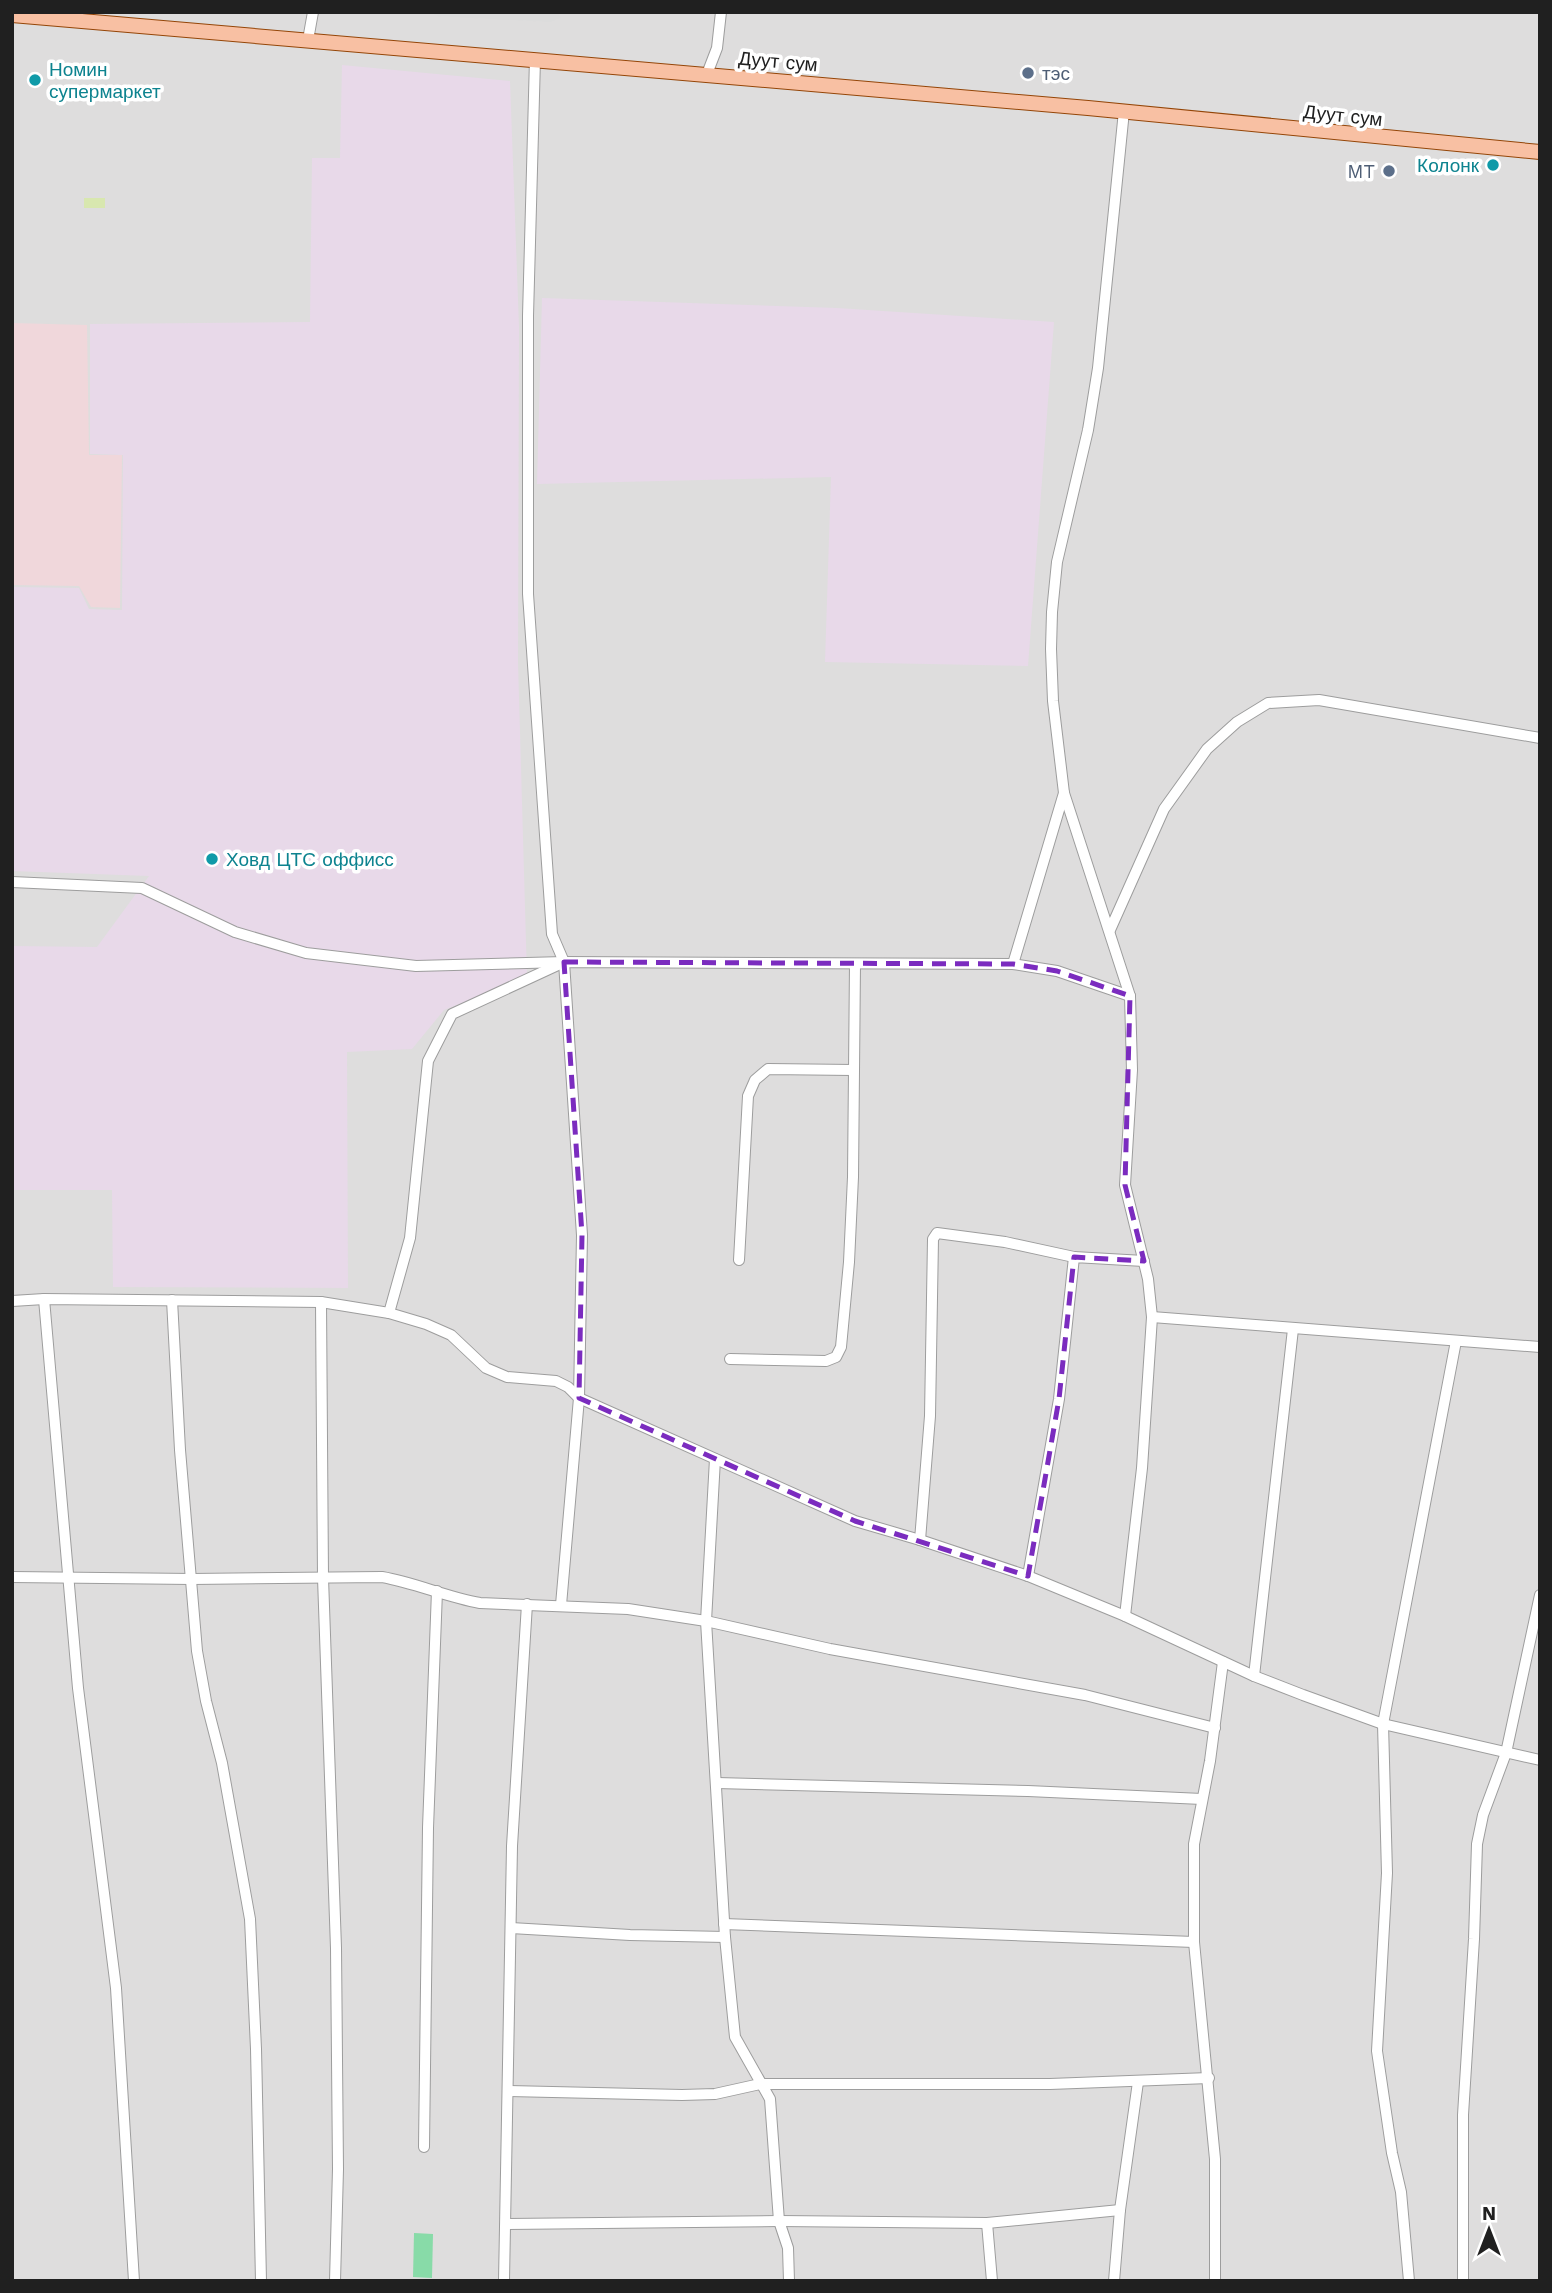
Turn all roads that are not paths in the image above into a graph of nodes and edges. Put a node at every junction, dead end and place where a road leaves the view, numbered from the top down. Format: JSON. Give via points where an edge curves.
{"nodes":[{"id":1,"x":313,"y":12,"type":"edge"},
{"id":2,"x":721,"y":12,"type":"edge"},
{"id":3,"x":12,"y":15,"type":"edge"},
{"id":4,"x":308,"y":40,"type":"junction"},
{"id":5,"x":535,"y":59,"type":"junction"},
{"id":6,"x":707,"y":74,"type":"junction"},
{"id":7,"x":1124,"y":111,"type":"junction"},
{"id":8,"x":1540,"y":152,"type":"edge"},
{"id":9,"x":1540,"y":738,"type":"edge"},
{"id":10,"x":1064,"y":793,"type":"junction"},
{"id":11,"x":12,"y":882,"type":"edge"},
{"id":12,"x":1110,"y":930,"type":"junction"},
{"id":13,"x":565,"y":962,"type":"junction"},
{"id":14,"x":855,"y":964,"type":"junction"},
{"id":15,"x":1013,"y":964,"type":"junction"},
{"id":16,"x":1130,"y":996,"type":"junction"},
{"id":17,"x":853,"y":1070,"type":"junction"},
{"id":18,"x":1074,"y":1257,"type":"junction"},
{"id":19,"x":739,"y":1259,"type":"dead end"},
{"id":20,"x":1144,"y":1261,"type":"junction"},
{"id":21,"x":44,"y":1299,"type":"junction"},
{"id":22,"x":172,"y":1300,"type":"junction"},
{"id":23,"x":12,"y":1301,"type":"edge"},
{"id":24,"x":321,"y":1302,"type":"junction"},
{"id":25,"x":389,"y":1313,"type":"junction"},
{"id":26,"x":1152,"y":1317,"type":"junction"},
{"id":27,"x":1293,"y":1329,"type":"junction"},
{"id":28,"x":1456,"y":1341,"type":"junction"},
{"id":29,"x":1540,"y":1347,"type":"edge"},
{"id":30,"x":730,"y":1359,"type":"dead end"},
{"id":31,"x":579,"y":1398,"type":"junction"},
{"id":32,"x":715,"y":1459,"type":"junction"},
{"id":33,"x":920,"y":1540,"type":"junction"},
{"id":34,"x":1028,"y":1576,"type":"junction"},
{"id":35,"x":12,"y":1577,"type":"edge"},
{"id":36,"x":67,"y":1578,"type":"junction"},
{"id":37,"x":323,"y":1578,"type":"junction"},
{"id":38,"x":192,"y":1579,"type":"junction"},
{"id":39,"x":437,"y":1591,"type":"junction"},
{"id":40,"x":1540,"y":1595,"type":"edge"},
{"id":41,"x":527,"y":1604,"type":"junction"},
{"id":42,"x":561,"y":1605,"type":"junction"},
{"id":43,"x":1125,"y":1616,"type":"junction"},
{"id":44,"x":706,"y":1621,"type":"junction"},
{"id":45,"x":1223,"y":1662,"type":"junction"},
{"id":46,"x":1254,"y":1676,"type":"junction"},
{"id":47,"x":1383,"y":1724,"type":"junction"},
{"id":48,"x":1215,"y":1728,"type":"junction"},
{"id":49,"x":1506,"y":1753,"type":"junction"},
{"id":50,"x":1540,"y":1760,"type":"edge"},
{"id":51,"x":717,"y":1783,"type":"junction"},
{"id":52,"x":1202,"y":1799,"type":"junction"},
{"id":53,"x":724,"y":1924,"type":"junction"},
{"id":54,"x":511,"y":1928,"type":"junction"},
{"id":55,"x":725,"y":1937,"type":"junction"},
{"id":56,"x":1194,"y":1942,"type":"junction"},
{"id":57,"x":1209,"y":2078,"type":"junction"},
{"id":58,"x":1138,"y":2082,"type":"junction"},
{"id":59,"x":760,"y":2084,"type":"junction"},
{"id":60,"x":509,"y":2091,"type":"junction"},
{"id":61,"x":424,"y":2147,"type":"dead end"},
{"id":62,"x":1120,"y":2210,"type":"junction"},
{"id":63,"x":779,"y":2221,"type":"junction"},
{"id":64,"x":988,"y":2223,"type":"junction"},
{"id":65,"x":506,"y":2224,"type":"junction"},
{"id":66,"x":134,"y":2281,"type":"edge"},
{"id":67,"x":261,"y":2281,"type":"edge"},
{"id":68,"x":335,"y":2281,"type":"edge"},
{"id":69,"x":504,"y":2281,"type":"edge"},
{"id":70,"x":789,"y":2281,"type":"edge"},
{"id":71,"x":992,"y":2281,"type":"edge"},
{"id":72,"x":1114,"y":2281,"type":"edge"},
{"id":73,"x":1215,"y":2281,"type":"edge"},
{"id":74,"x":1409,"y":2281,"type":"edge"},
{"id":75,"x":1464,"y":2281,"type":"edge"}],
"edges":[{"from":1,"to":4,"type":"street"},
{"from":2,"to":6,"type":"street","via":[[717,48]]},
{"from":3,"to":4,"type":"main road","name":"Дуут сум"},
{"from":4,"to":5,"type":"main road","name":"Дуут сум"},
{"from":5,"to":6,"type":"main road","name":"Дуут сум"},
{"from":5,"to":13,"type":"street","via":[[528,316],[528,594],[552,934]]},
{"from":6,"to":7,"type":"main road","name":"Дуут сум"},
{"from":7,"to":8,"type":"main road","name":"Дуут сум"},
{"from":7,"to":10,"type":"street","via":[[1098,368],[1054,588],[1052,675]]},
{"from":9,"to":12,"type":"street","via":[[1320,700],[1268,703],[1207,749],[1164,809]]},
{"from":10,"to":12,"type":"street"},
{"from":10,"to":15,"type":"street"},
{"from":11,"to":13,"type":"street","via":[[142,888],[235,932],[306,953],[416,966]]},
{"from":12,"to":16,"type":"street"},
{"from":13,"to":14,"type":"street"},
{"from":13,"to":25,"type":"street","via":[[452,1014],[428,1061],[410,1238]]},
{"from":13,"to":31,"type":"street","via":[[582,1235]]},
{"from":14,"to":15,"type":"street"},
{"from":14,"to":17,"type":"street"},
{"from":15,"to":16,"type":"street","via":[[1057,971]]},
{"from":16,"to":20,"type":"street","via":[[1132,1070],[1125,1185]]},
{"from":17,"to":19,"type":"street","via":[[768,1069],[755,1080],[748,1096]]},
{"from":17,"to":30,"type":"street","via":[[853,1177],[841,1346],[836,1357],[827,1361]]},
{"from":18,"to":20,"type":"street"},
{"from":18,"to":33,"type":"street","via":[[937,1233],[933,1239],[930,1416]]},
{"from":18,"to":34,"type":"street","via":[[1059,1399]]},
{"from":20,"to":26,"type":"street"},
{"from":21,"to":22,"type":"street"},
{"from":21,"to":23,"type":"street"},
{"from":21,"to":36,"type":"street"},
{"from":22,"to":24,"type":"street"},
{"from":22,"to":38,"type":"street"},
{"from":24,"to":25,"type":"street"},
{"from":24,"to":37,"type":"street"},
{"from":25,"to":31,"type":"street","via":[[451,1335],[486,1368],[507,1377],[556,1381]]},
{"from":26,"to":27,"type":"street"},
{"from":26,"to":43,"type":"street","via":[[1142,1468]]},
{"from":27,"to":28,"type":"street"},
{"from":27,"to":46,"type":"street"},
{"from":28,"to":29,"type":"street"},
{"from":28,"to":47,"type":"street"},
{"from":31,"to":32,"type":"street"},
{"from":31,"to":42,"type":"street"},
{"from":32,"to":33,"type":"street","via":[[855,1521]]},
{"from":32,"to":44,"type":"street"},
{"from":33,"to":34,"type":"street"},
{"from":34,"to":43,"type":"street"},
{"from":35,"to":36,"type":"street"},
{"from":36,"to":38,"type":"street"},
{"from":36,"to":66,"type":"street","via":[[116,1988]]},
{"from":37,"to":38,"type":"street"},
{"from":37,"to":39,"type":"street","via":[[383,1577]]},
{"from":37,"to":68,"type":"street","via":[[336,1948]]},
{"from":38,"to":67,"type":"street","via":[[197,1651],[250,1920]]},
{"from":39,"to":41,"type":"street","via":[[480,1603]]},
{"from":39,"to":61,"type":"street"},
{"from":40,"to":49,"type":"street"},
{"from":41,"to":42,"type":"street"},
{"from":41,"to":54,"type":"street"},
{"from":42,"to":44,"type":"street"},
{"from":43,"to":45,"type":"street"},
{"from":44,"to":48,"type":"street","via":[[830,1649],[1085,1695]]},
{"from":44,"to":51,"type":"street"},
{"from":45,"to":46,"type":"street"},
{"from":45,"to":48,"type":"street"},
{"from":46,"to":47,"type":"street"},
{"from":47,"to":49,"type":"street"},
{"from":47,"to":74,"type":"street","via":[[1387,1873],[1377,2051],[1401,2192]]},
{"from":48,"to":52,"type":"street"},
{"from":49,"to":50,"type":"street"},
{"from":49,"to":75,"type":"street","via":[[1477,1844],[1463,2115]]},
{"from":51,"to":52,"type":"street"},
{"from":51,"to":53,"type":"street"},
{"from":52,"to":56,"type":"street","via":[[1194,1844]]},
{"from":53,"to":55,"type":"street"},
{"from":53,"to":56,"type":"street"},
{"from":54,"to":55,"type":"street"},
{"from":54,"to":60,"type":"street"},
{"from":55,"to":59,"type":"street","via":[[735,2037]]},
{"from":56,"to":57,"type":"street"},
{"from":57,"to":58,"type":"street"},
{"from":57,"to":73,"type":"street","via":[[1215,2160]]},
{"from":58,"to":59,"type":"street"},
{"from":58,"to":62,"type":"street"},
{"from":59,"to":60,"type":"street","via":[[715,2094],[682,2095]]},
{"from":59,"to":63,"type":"street","via":[[770,2099]]},
{"from":60,"to":65,"type":"street"},
{"from":62,"to":64,"type":"street"},
{"from":62,"to":72,"type":"street"},
{"from":63,"to":64,"type":"street"},
{"from":63,"to":65,"type":"street"},
{"from":63,"to":70,"type":"street","via":[[788,2248]]},
{"from":64,"to":71,"type":"street"},
{"from":65,"to":69,"type":"street"}]}
